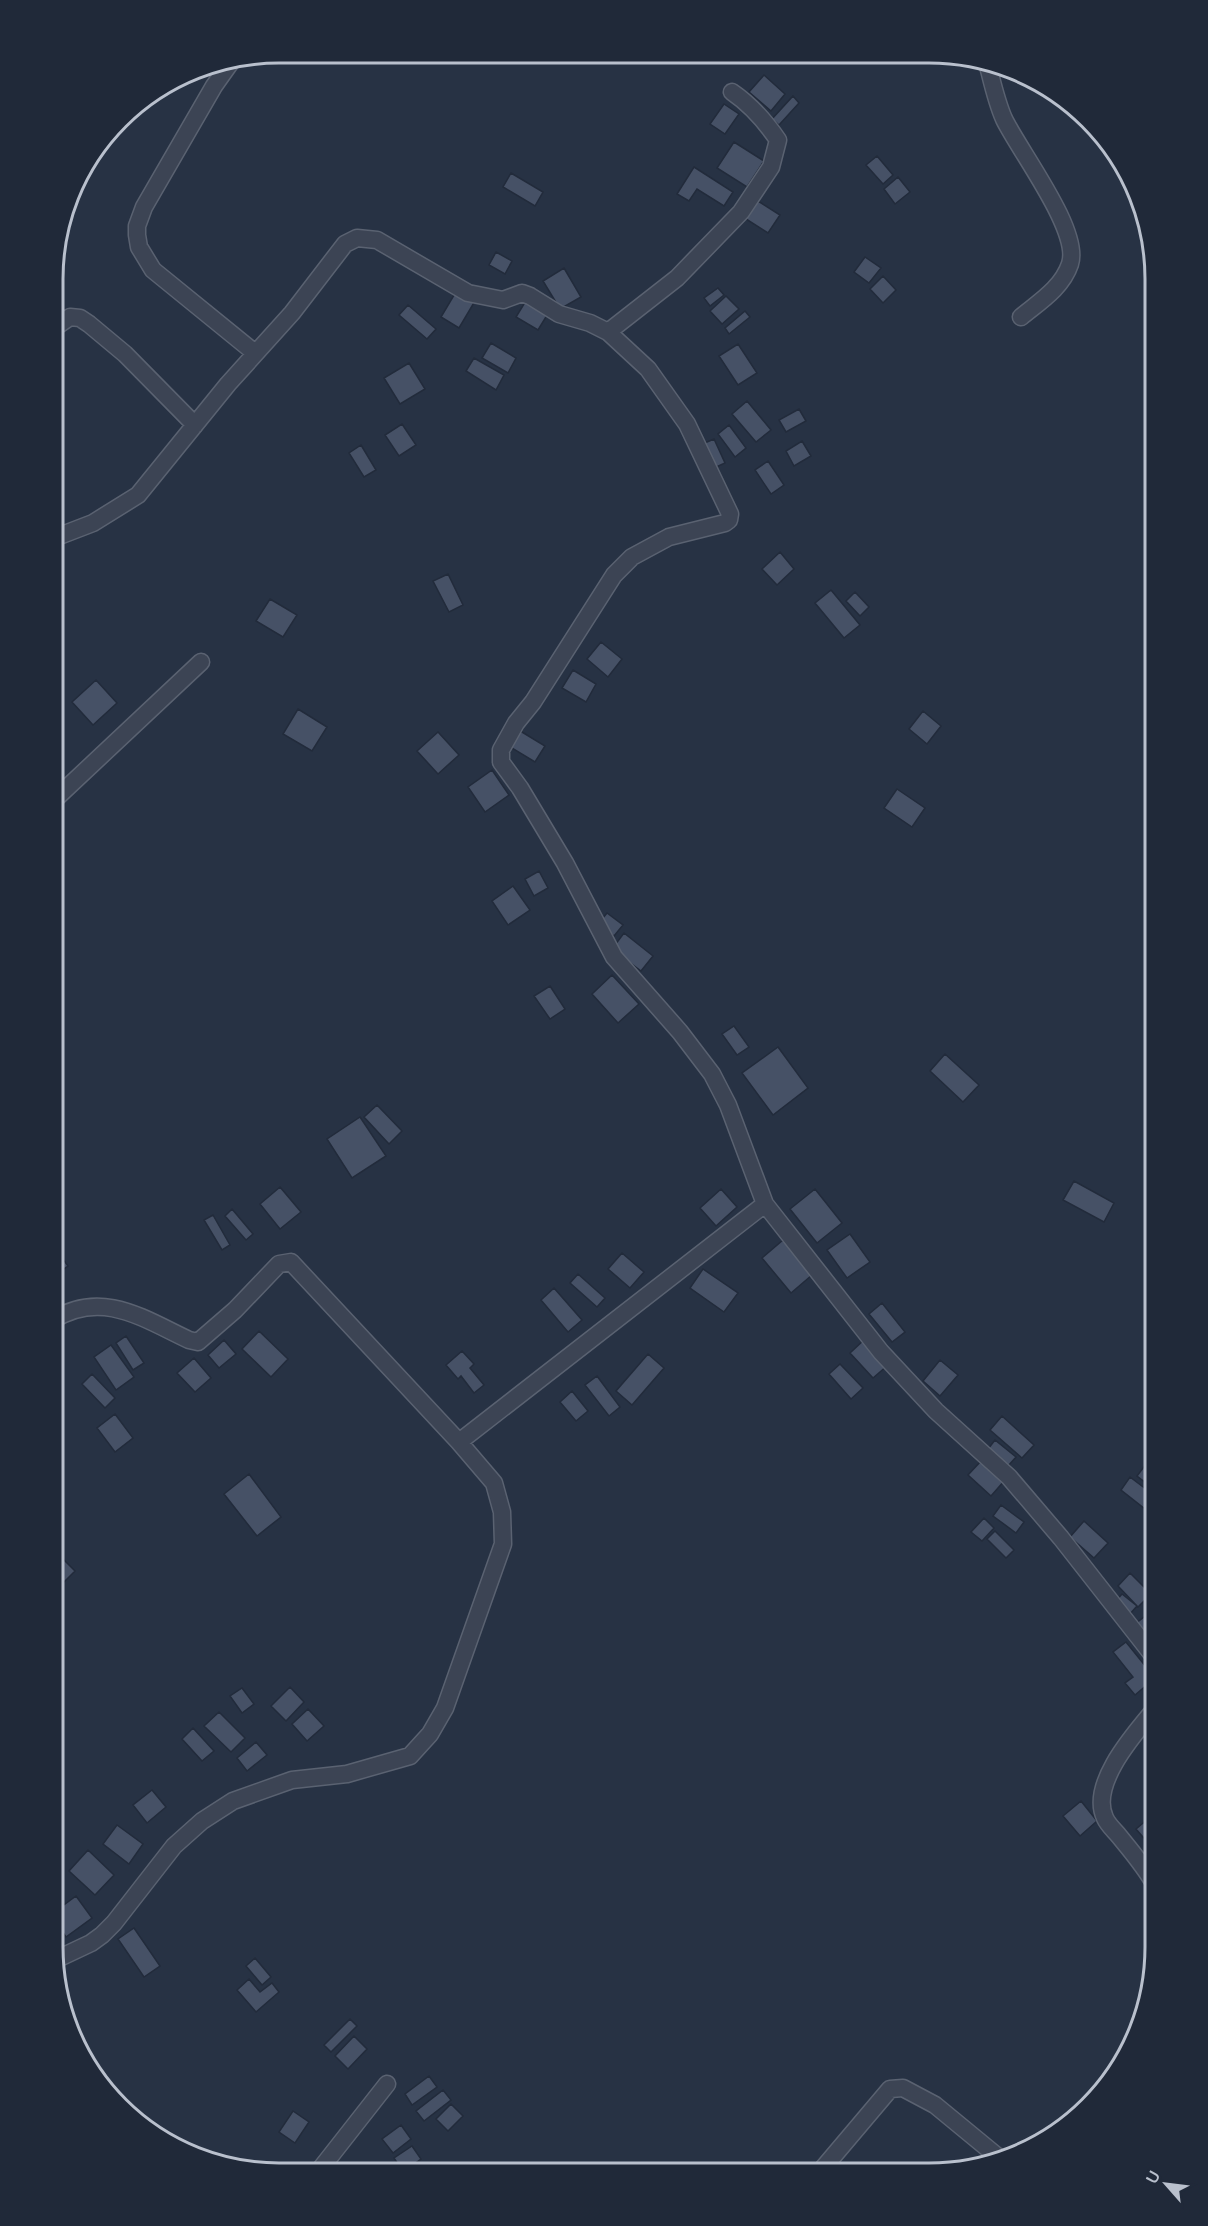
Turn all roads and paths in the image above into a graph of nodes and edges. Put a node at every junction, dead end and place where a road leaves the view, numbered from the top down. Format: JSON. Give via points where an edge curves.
{"nodes":[{"id":1,"x":226,"y":69,"type":"edge"},
{"id":2,"x":990,"y":72,"type":"edge"},
{"id":3,"x":732,"y":92,"type":"dead end"},
{"id":4,"x":1021,"y":317,"type":"dead end"},
{"id":5,"x":63,"y":322,"type":"edge"},
{"id":6,"x":608,"y":332,"type":"junction"},
{"id":7,"x":255,"y":353,"type":"junction"},
{"id":8,"x":195,"y":425,"type":"junction"},
{"id":9,"x":63,"y":535,"type":"edge"},
{"id":10,"x":201,"y":662,"type":"dead end"},
{"id":11,"x":63,"y":792,"type":"edge"},
{"id":12,"x":765,"y":1204,"type":"junction"},
{"id":13,"x":63,"y":1316,"type":"edge"},
{"id":14,"x":459,"y":1442,"type":"junction"},
{"id":15,"x":1145,"y":1645,"type":"edge"},
{"id":16,"x":1145,"y":1721,"type":"edge"},
{"id":17,"x":1145,"y":1869,"type":"edge"},
{"id":18,"x":63,"y":1956,"type":"edge"},
{"id":19,"x":387,"y":2084,"type":"dead end"},
{"id":20,"x":994,"y":2153,"type":"edge"},
{"id":21,"x":325,"y":2163,"type":"edge"},
{"id":22,"x":827,"y":2163,"type":"edge"}],
"edges":[{"from":1,"to":7,"type":"street","via":[[144,207],[137,235],[139,247],[153,270]]},
{"from":2,"to":4,"type":"street","via":[[1004,117],[1064,223],[1072,253],[1058,286]]},
{"from":3,"to":6,"type":"street","via":[[744,100],[778,140],[771,167],[741,212],[707,249]]},
{"from":5,"to":8,"type":"street","via":[[70,317],[89,324],[125,354]]},
{"from":6,"to":7,"type":"street","via":[[590,322],[560,314],[522,293],[503,300],[468,293],[377,240],[363,238],[345,244],[292,313]]},
{"from":6,"to":12,"type":"street","via":[[648,369],[687,424],[730,518],[725,523],[669,537],[632,556],[614,574],[516,723],[501,750],[501,762],[565,863],[614,957],[712,1074],[728,1105]]},
{"from":7,"to":8,"type":"street"},
{"from":8,"to":9,"type":"street","via":[[138,495],[93,523]]},
{"from":10,"to":11,"type":"street"},
{"from":12,"to":14,"type":"street"},
{"from":12,"to":15,"type":"street","via":[[881,1352],[936,1412],[1016,1486]]},
{"from":13,"to":14,"type":"street","via":[[95,1306],[112,1307],[198,1342],[279,1264],[291,1262]]},
{"from":14,"to":18,"type":"street","via":[[495,1483],[502,1512],[503,1544],[445,1708],[430,1734],[410,1756],[347,1774],[292,1780],[233,1801],[174,1846],[102,1935]]},
{"from":16,"to":17,"type":"street","via":[[1117,1758],[1102,1796],[1104,1818]]},
{"from":19,"to":21,"type":"street"},
{"from":20,"to":22,"type":"street","via":[[935,2105],[903,2088],[890,2089]]}]}
